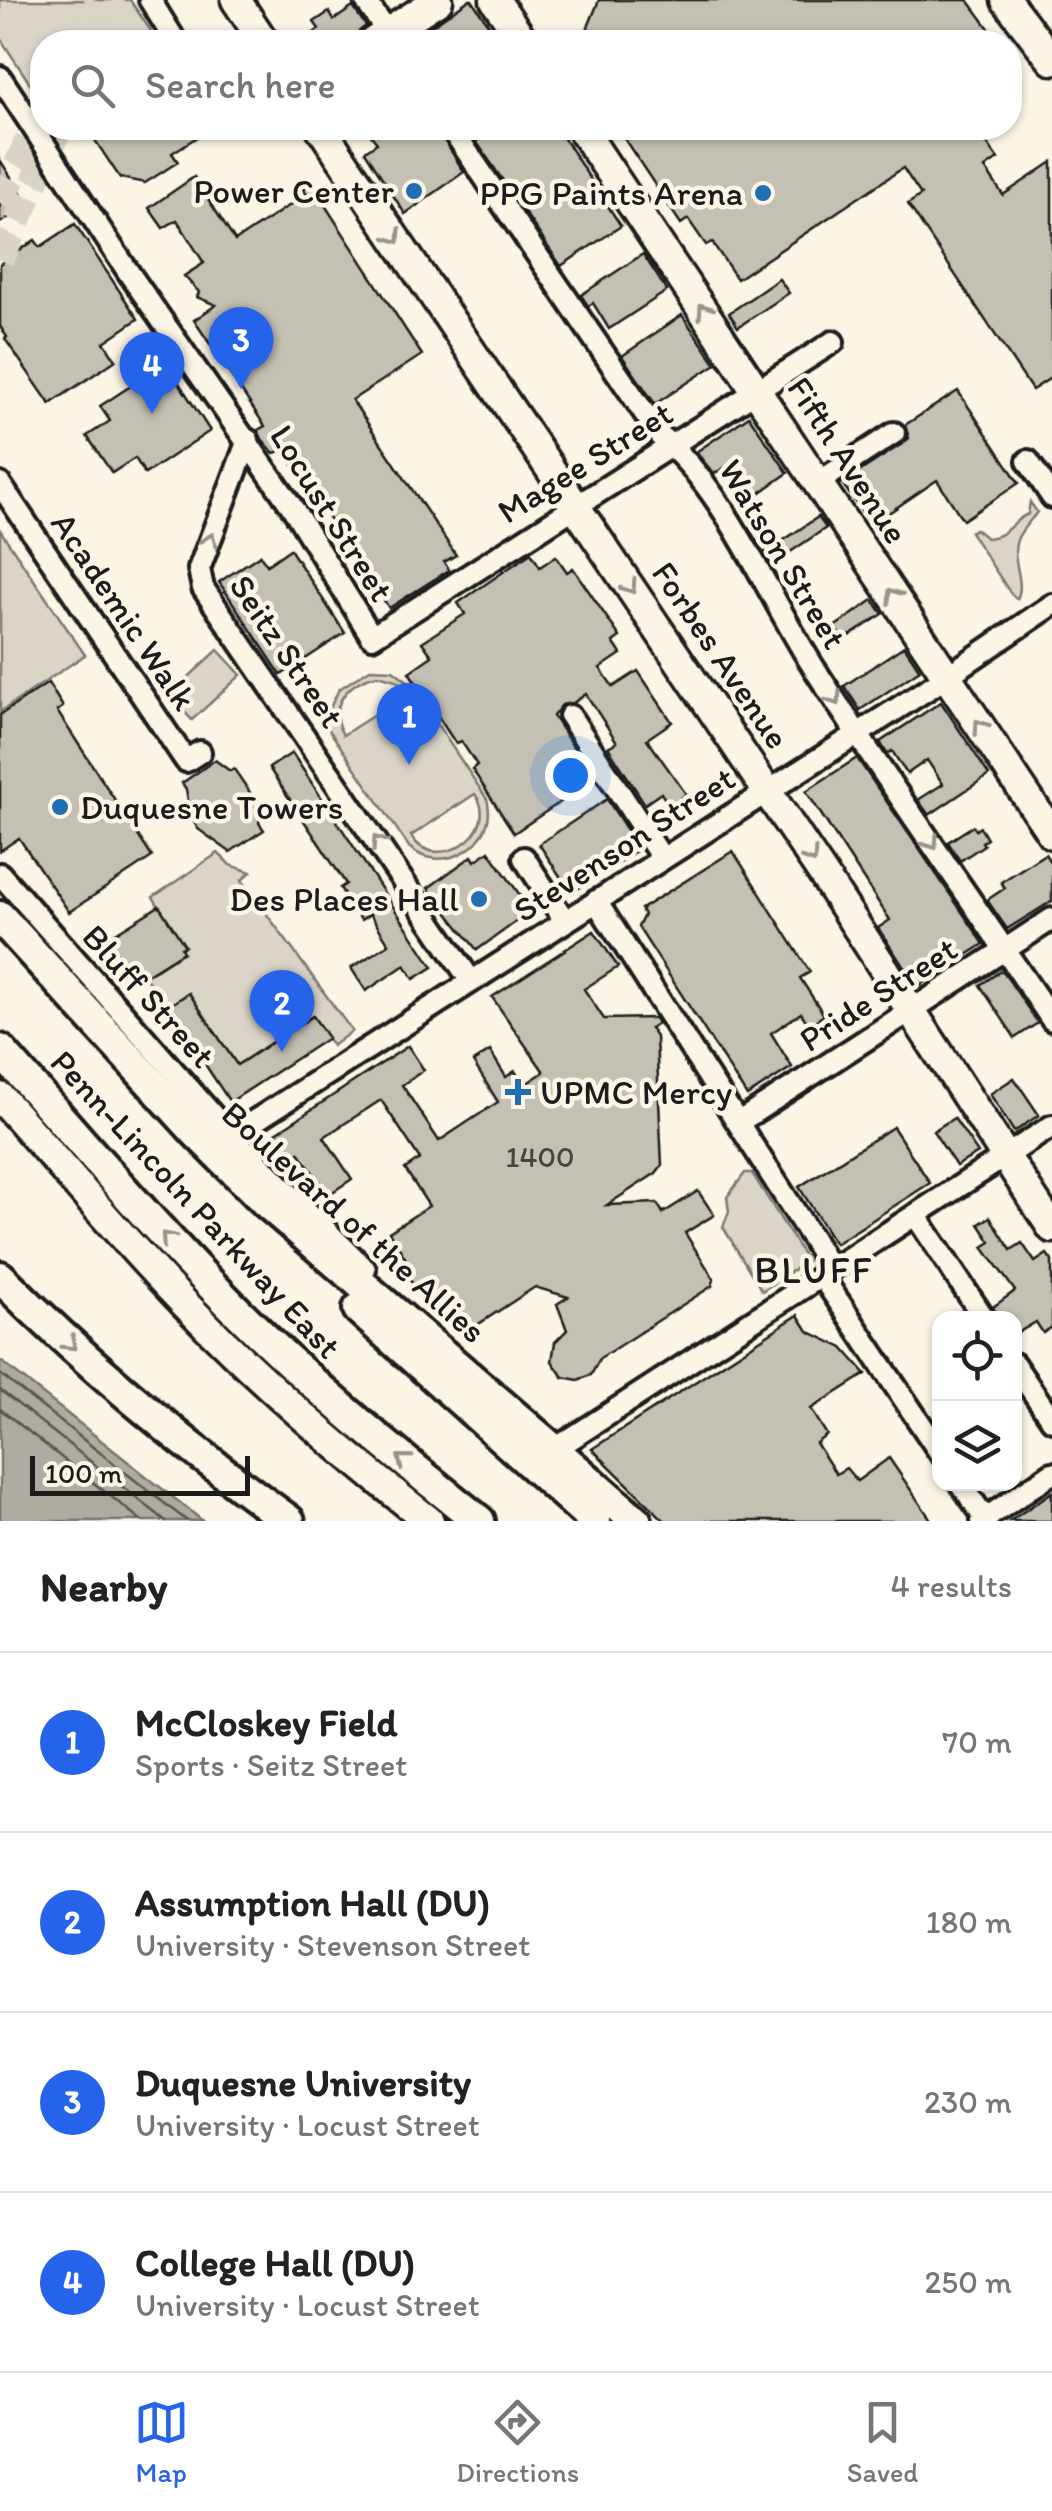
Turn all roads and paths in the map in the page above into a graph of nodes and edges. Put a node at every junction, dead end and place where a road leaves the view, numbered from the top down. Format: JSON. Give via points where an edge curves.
{"nodes":[{"id":1,"x":150,"y":0,"type":"edge"},
{"id":2,"x":236,"y":0,"type":"edge"},
{"id":3,"x":365,"y":0,"type":"edge"},
{"id":4,"x":438,"y":0,"type":"edge"},
{"id":5,"x":495,"y":0,"type":"edge"},
{"id":6,"x":1006,"y":0,"type":"edge"},
{"id":7,"x":1029,"y":0,"type":"edge"},
{"id":8,"x":169,"y":30,"type":"edge"},
{"id":9,"x":256,"y":30,"type":"edge"},
{"id":10,"x":380,"y":30,"type":"edge"},
{"id":11,"x":396,"y":30,"type":"edge"},
{"id":12,"x":516,"y":30,"type":"edge"},
{"id":13,"x":1052,"y":30,"type":"edge"},
{"id":14,"x":1052,"y":60,"type":"edge"},
{"id":15,"x":0,"y":77,"type":"edge"},
{"id":16,"x":30,"y":123,"type":"edge"},
{"id":17,"x":41,"y":140,"type":"edge"},
{"id":18,"x":329,"y":140,"type":"edge"},
{"id":19,"x":459,"y":140,"type":"edge"},
{"id":20,"x":589,"y":140,"type":"edge"},
{"id":21,"x":833,"y":342,"type":"dead end"},
{"id":22,"x":758,"y":391,"type":"junction"},
{"id":23,"x":894,"y":432,"type":"dead end"},
{"id":24,"x":248,"y":440,"type":"junction"},
{"id":25,"x":672,"y":446,"type":"junction"},
{"id":26,"x":1028,"y":461,"type":"dead end"},
{"id":27,"x":818,"y":482,"type":"junction"},
{"id":28,"x":0,"y":484,"type":"edge"},
{"id":29,"x":1052,"y":498,"type":"edge"},
{"id":30,"x":576,"y":506,"type":"junction"},
{"id":31,"x":1052,"y":604,"type":"edge"},
{"id":32,"x":372,"y":637,"type":"joint"},
{"id":33,"x":947,"y":676,"type":"junction"},
{"id":34,"x":570,"y":716,"type":"dead end"},
{"id":35,"x":858,"y":733,"type":"junction"},
{"id":36,"x":200,"y":752,"type":"dead end"},
{"id":37,"x":767,"y":791,"type":"junction"},
{"id":38,"x":1052,"y":834,"type":"edge"},
{"id":39,"x":524,"y":858,"type":"dead end"},
{"id":40,"x":662,"y":858,"type":"junction"},
{"id":41,"x":0,"y":874,"type":"edge"},
{"id":42,"x":596,"y":901,"type":"junction"},
{"id":43,"x":0,"y":916,"type":"edge"},
{"id":44,"x":1052,"y":919,"type":"edge"},
{"id":45,"x":565,"y":921,"type":"junction"},
{"id":46,"x":0,"y":943,"type":"edge"},
{"id":47,"x":1006,"y":950,"type":"junction"},
{"id":48,"x":471,"y":981,"type":"junction"},
{"id":49,"x":911,"y":1013,"type":"junction"},
{"id":50,"x":1052,"y":1020,"type":"edge"},
{"id":51,"x":0,"y":1050,"type":"edge"},
{"id":52,"x":0,"y":1097,"type":"edge"},
{"id":53,"x":739,"y":1122,"type":"junction"},
{"id":54,"x":1052,"y":1126,"type":"edge"},
{"id":55,"x":231,"y":1136,"type":"junction"},
{"id":56,"x":1006,"y":1156,"type":"junction"},
{"id":57,"x":916,"y":1216,"type":"junction"},
{"id":58,"x":1052,"y":1228,"type":"edge"},
{"id":59,"x":827,"y":1273,"type":"junction"},
{"id":60,"x":0,"y":1276,"type":"edge"},
{"id":61,"x":979,"y":1311,"type":"edge"},
{"id":62,"x":1022,"y":1376,"type":"edge"},
{"id":63,"x":1052,"y":1420,"type":"edge"},
{"id":64,"x":932,"y":1440,"type":"edge"},
{"id":65,"x":555,"y":1448,"type":"junction"},
{"id":66,"x":1052,"y":1473,"type":"edge"},
{"id":67,"x":966,"y":1491,"type":"edge"},
{"id":68,"x":985,"y":1520,"type":"edge"},
{"id":69,"x":288,"y":1521,"type":"edge"},
{"id":70,"x":428,"y":1521,"type":"edge"},
{"id":71,"x":479,"y":1521,"type":"edge"},
{"id":72,"x":596,"y":1521,"type":"edge"},
{"id":73,"x":636,"y":1521,"type":"edge"}],
"edges":[{"from":1,"to":8,"type":"street"},
{"from":2,"to":9,"type":"main road"},
{"from":3,"to":10,"type":"street"},
{"from":4,"to":11,"type":"main road"},
{"from":5,"to":12,"type":"main road"},
{"from":6,"to":14,"type":"main road"},
{"from":7,"to":13,"type":"main road"},
{"from":15,"to":16,"type":"street","name":"Locust Street"},
{"from":17,"to":24,"type":"street","name":"Locust Street"},
{"from":18,"to":30,"type":"main road","name":"Forbes Avenue","one_way":true},
{"from":19,"to":25,"type":"street","name":"Watson Street"},
{"from":22,"to":20,"type":"main road","name":"Fifth Avenue","one_way":true},
{"from":21,"to":22,"type":"street","name":"Magee Street"},
{"from":22,"to":25,"type":"street","name":"Magee Street"},
{"from":22,"to":27,"type":"main road","name":"Fifth Avenue"},
{"from":23,"to":27,"type":"street"},
{"from":24,"to":32,"type":"street","name":"Locust Street"},
{"from":48,"to":24,"type":"street","name":"Seitz Street","one_way":true,"via":[[202,588],[199,569]]},
{"from":25,"to":30,"type":"street","name":"Magee Street"},
{"from":25,"to":35,"type":"street","name":"Watson Street","one_way":true,"via":[[742,543]]},
{"from":26,"to":29,"type":"street"},
{"from":33,"to":27,"type":"main road","name":"Fifth Avenue","one_way":true},
{"from":28,"to":36,"type":"street","name":"Academic Walk","via":[[186,761]]},
{"from":30,"to":32,"type":"street","name":"Magee Street"},
{"from":30,"to":37,"type":"main road","name":"Forbes Avenue","one_way":true},
{"from":31,"to":33,"type":"street","name":"Stevenson Street"},
{"from":33,"to":35,"type":"street","name":"Stevenson Street"},
{"from":38,"to":33,"type":"main road","name":"Fifth Avenue","one_way":true},
{"from":34,"to":40,"type":"street"},
{"from":35,"to":37,"type":"street","name":"Stevenson Street"},
{"from":35,"to":47,"type":"street","name":"Watson Street","one_way":true},
{"from":37,"to":40,"type":"street","name":"Stevenson Street"},
{"from":37,"to":49,"type":"main road","name":"Forbes Avenue","one_way":true},
{"from":39,"to":45,"type":"street"},
{"from":40,"to":42,"type":"street","name":"Stevenson Street"},
{"from":41,"to":55,"type":"street","name":"Bluff Street"},
{"from":42,"to":45,"type":"street","name":"Stevenson Street"},
{"from":42,"to":53,"type":"street"},
{"from":43,"to":65,"type":"highway","name":"Boulevard of the Allies","via":[[266,1202]]},
{"from":44,"to":47,"type":"street","name":"Pride Street"},
{"from":45,"to":48,"type":"street","name":"Stevenson Street"},
{"from":46,"to":72,"type":"highway","name":"Boulevard of the Allies","via":[[234,1195]]},
{"from":47,"to":49,"type":"street","name":"Pride Street"},
{"from":47,"to":50,"type":"street","name":"Watson Street"},
{"from":48,"to":55,"type":"street","name":"Stevenson Street"},
{"from":49,"to":53,"type":"street","name":"Pride Street"},
{"from":49,"to":56,"type":"main road","name":"Forbes Avenue"},
{"from":71,"to":51,"type":"highway","name":"Penn-Lincoln Parkway East","one_way":true,"via":[[267,1341]]},
{"from":52,"to":70,"type":"main road","via":[[220,1339]]},
{"from":53,"to":59,"type":"street"},
{"from":54,"to":56,"type":"street"},
{"from":55,"to":65,"type":"street","name":"Bluff Street"},
{"from":56,"to":57,"type":"street"},
{"from":56,"to":58,"type":"main road","name":"Forbes Avenue"},
{"from":57,"to":59,"type":"street"},
{"from":57,"to":61,"type":"street"},
{"from":59,"to":64,"type":"street","via":[[829,1287]]},
{"from":59,"to":65,"type":"street"},
{"from":60,"to":69,"type":"highway","one_way":true,"via":[[137,1404]]},
{"from":62,"to":63,"type":"street"},
{"from":65,"to":73,"type":"highway","name":"Boulevard of the Allies"},
{"from":66,"to":68,"type":"street"},
{"from":67,"to":68,"type":"street"}]}
